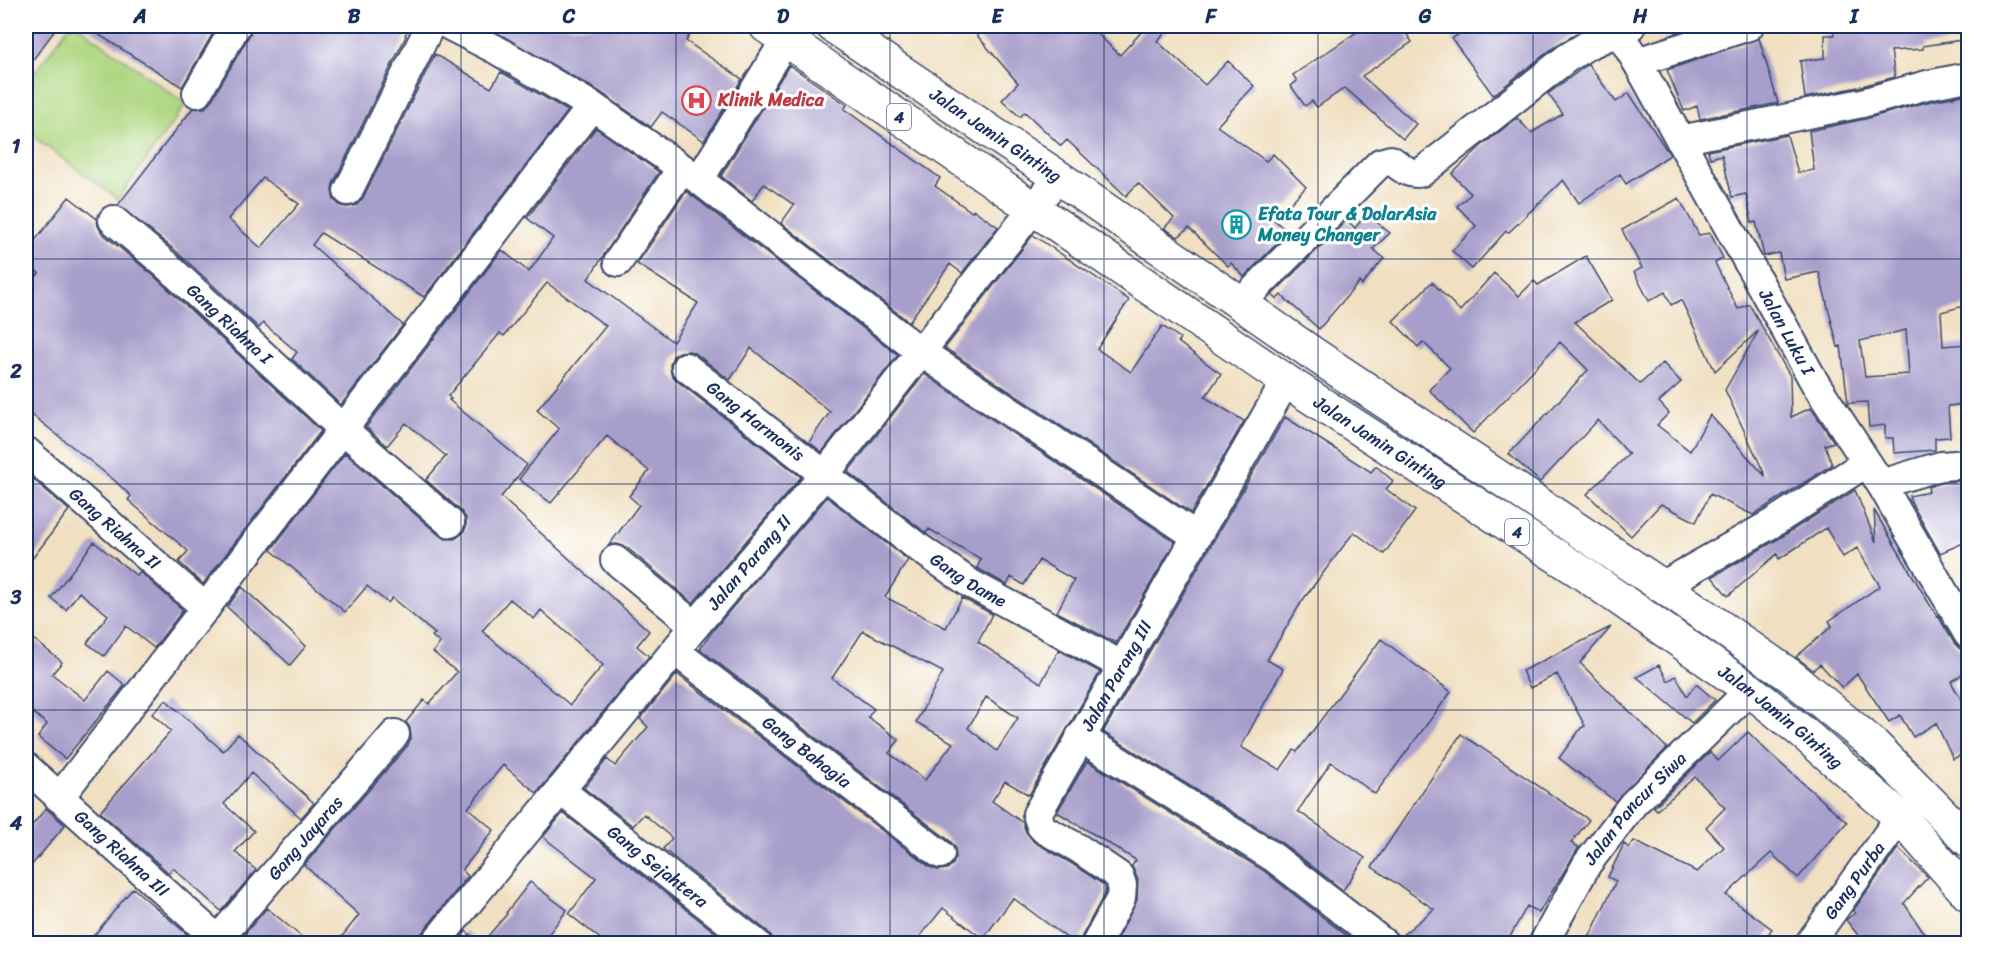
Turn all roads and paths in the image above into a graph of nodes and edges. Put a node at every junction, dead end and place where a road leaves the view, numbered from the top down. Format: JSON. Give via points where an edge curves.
{"nodes":[{"id":1,"x":236,"y":26,"type":"edge"},
{"id":2,"x":430,"y":26,"type":"edge"},
{"id":3,"x":450,"y":26,"type":"edge"},
{"id":4,"x":833,"y":26,"type":"edge"},
{"id":5,"x":1749,"y":26,"type":"edge"},
{"id":6,"x":1621,"y":27,"type":"edge"},
{"id":7,"x":776,"y":32,"type":"edge"},
{"id":8,"x":1637,"y":62,"type":"junction"},
{"id":9,"x":1968,"y":77,"type":"edge"},
{"id":10,"x":197,"y":93,"type":"dead end"},
{"id":11,"x":592,"y":106,"type":"junction"},
{"id":12,"x":1680,"y":140,"type":"junction"},
{"id":13,"x":691,"y":174,"type":"junction"},
{"id":14,"x":1058,"y":177,"type":"junction"},
{"id":15,"x":348,"y":191,"type":"dead end"},
{"id":16,"x":1033,"y":208,"type":"junction"},
{"id":17,"x":113,"y":220,"type":"dead end"},
{"id":18,"x":618,"y":262,"type":"dead end"},
{"id":19,"x":1240,"y":304,"type":"junction"},
{"id":20,"x":921,"y":352,"type":"junction"},
{"id":21,"x":686,"y":367,"type":"dead end"},
{"id":22,"x":1286,"y":381,"type":"junction"},
{"id":23,"x":344,"y":430,"type":"junction"},
{"id":24,"x":26,"y":451,"type":"edge"},
{"id":25,"x":1968,"y":464,"type":"edge"},
{"id":26,"x":1874,"y":473,"type":"junction"},
{"id":27,"x":825,"y":474,"type":"junction"},
{"id":28,"x":450,"y":523,"type":"dead end"},
{"id":29,"x":1196,"y":536,"type":"junction"},
{"id":30,"x":615,"y":560,"type":"dead end"},
{"id":31,"x":1662,"y":586,"type":"junction"},
{"id":32,"x":206,"y":608,"type":"junction"},
{"id":33,"x":695,"y":626,"type":"junction"},
{"id":34,"x":1968,"y":634,"type":"edge"},
{"id":35,"x":675,"y":651,"type":"junction"},
{"id":36,"x":1123,"y":666,"type":"junction"},
{"id":37,"x":1749,"y":690,"type":"junction"},
{"id":38,"x":395,"y":734,"type":"dead end"},
{"id":39,"x":1080,"y":737,"type":"junction"},
{"id":40,"x":26,"y":767,"type":"edge"},
{"id":41,"x":560,"y":790,"type":"junction"},
{"id":42,"x":60,"y":798,"type":"junction"},
{"id":43,"x":1900,"y":817,"type":"junction"},
{"id":44,"x":1968,"y":840,"type":"edge"},
{"id":45,"x":940,"y":854,"type":"dead end"},
{"id":46,"x":1968,"y":894,"type":"edge"},
{"id":47,"x":215,"y":941,"type":"edge"},
{"id":48,"x":434,"y":944,"type":"edge"},
{"id":49,"x":757,"y":944,"type":"edge"},
{"id":50,"x":1096,"y":944,"type":"edge"},
{"id":51,"x":1385,"y":944,"type":"edge"},
{"id":52,"x":1543,"y":944,"type":"edge"},
{"id":53,"x":1809,"y":944,"type":"edge"}],
"edges":[{"from":1,"to":10,"type":"street"},
{"from":2,"to":15,"type":"street"},
{"from":3,"to":11,"type":"street"},
{"from":4,"to":14,"type":"highway","name":"Jalan Jamin Ginting","number":"4"},
{"from":5,"to":8,"type":"street"},
{"from":6,"to":8,"type":"street","name":"Jalan Luku I"},
{"from":6,"to":19,"type":"street","via":[[1567,58],[1422,172],[1408,172],[1392,160],[1380,163]]},
{"from":7,"to":13,"type":"street"},
{"from":7,"to":16,"type":"highway","name":"Jalan Jamin Ginting","number":"4"},
{"from":8,"to":12,"type":"street","name":"Jalan Luku I"},
{"from":9,"to":12,"type":"street"},
{"from":11,"to":13,"type":"street"},
{"from":11,"to":23,"type":"street"},
{"from":12,"to":26,"type":"street","name":"Jalan Luku I","via":[[1815,383]]},
{"from":13,"to":18,"type":"street"},
{"from":13,"to":20,"type":"street"},
{"from":14,"to":16,"type":"street","name":"Jalan Parang II"},
{"from":14,"to":19,"type":"highway","name":"Jalan Jamin Ginting","number":"4"},
{"from":16,"to":20,"type":"street","name":"Jalan Parang II"},
{"from":16,"to":22,"type":"highway","name":"Jalan Jamin Ginting","number":"4"},
{"from":17,"to":23,"type":"street","name":"Gang Riahna I"},
{"from":19,"to":31,"type":"highway","name":"Jalan Jamin Ginting","number":"4"},
{"from":20,"to":27,"type":"street","name":"Jalan Parang II"},
{"from":20,"to":29,"type":"street"},
{"from":21,"to":27,"type":"street","name":"Gang Harmonis"},
{"from":22,"to":29,"type":"street","name":"Jalan Parang III"},
{"from":22,"to":37,"type":"highway","name":"Jalan Jamin Ginting","number":"4","via":[[1581,572]]},
{"from":23,"to":28,"type":"street","name":"Gang Riahna I"},
{"from":23,"to":32,"type":"street"},
{"from":24,"to":32,"type":"street","name":"Gang Riahna II"},
{"from":25,"to":26,"type":"street"},
{"from":26,"to":31,"type":"street","via":[[1771,524]]},
{"from":26,"to":34,"type":"street","name":"Jalan Luku I"},
{"from":27,"to":33,"type":"street","name":"Jalan Parang II"},
{"from":27,"to":36,"type":"street","name":"Gang Dame","via":[[971,584]]},
{"from":29,"to":36,"type":"street","name":"Jalan Parang III"},
{"from":30,"to":33,"type":"street"},
{"from":31,"to":44,"type":"highway","name":"Jalan Jamin Ginting","number":"4","via":[[1791,677],[1874,745]]},
{"from":32,"to":42,"type":"street"},
{"from":33,"to":35,"type":"street","name":"Jalan Parang II"},
{"from":35,"to":41,"type":"street","name":"Jalan Parang II"},
{"from":35,"to":45,"type":"street","name":"Gang Bahagia"},
{"from":36,"to":39,"type":"street","name":"Jalan Parang III"},
{"from":37,"to":43,"type":"highway","name":"Jalan Jamin Ginting","number":"4"},
{"from":37,"to":52,"type":"street","name":"Jalan Pancur Siwa","via":[[1633,804],[1587,864]]},
{"from":38,"to":47,"type":"street","name":"Gang Jayaras"},
{"from":39,"to":50,"type":"street","name":"Jalan Parang III","via":[[1037,814],[1045,830],[1119,876],[1121,898]]},
{"from":39,"to":51,"type":"street","via":[[1274,857]]},
{"from":40,"to":42,"type":"street","name":"Gang Riahna III"},
{"from":41,"to":48,"type":"street","name":"Jalan Parang II"},
{"from":41,"to":49,"type":"street","name":"Gang Sejahtera"},
{"from":42,"to":47,"type":"street","name":"Gang Riahna III"},
{"from":43,"to":46,"type":"highway","name":"Jalan Jamin Ginting","number":"4"},
{"from":43,"to":53,"type":"street","name":"Gang Purba"}]}
